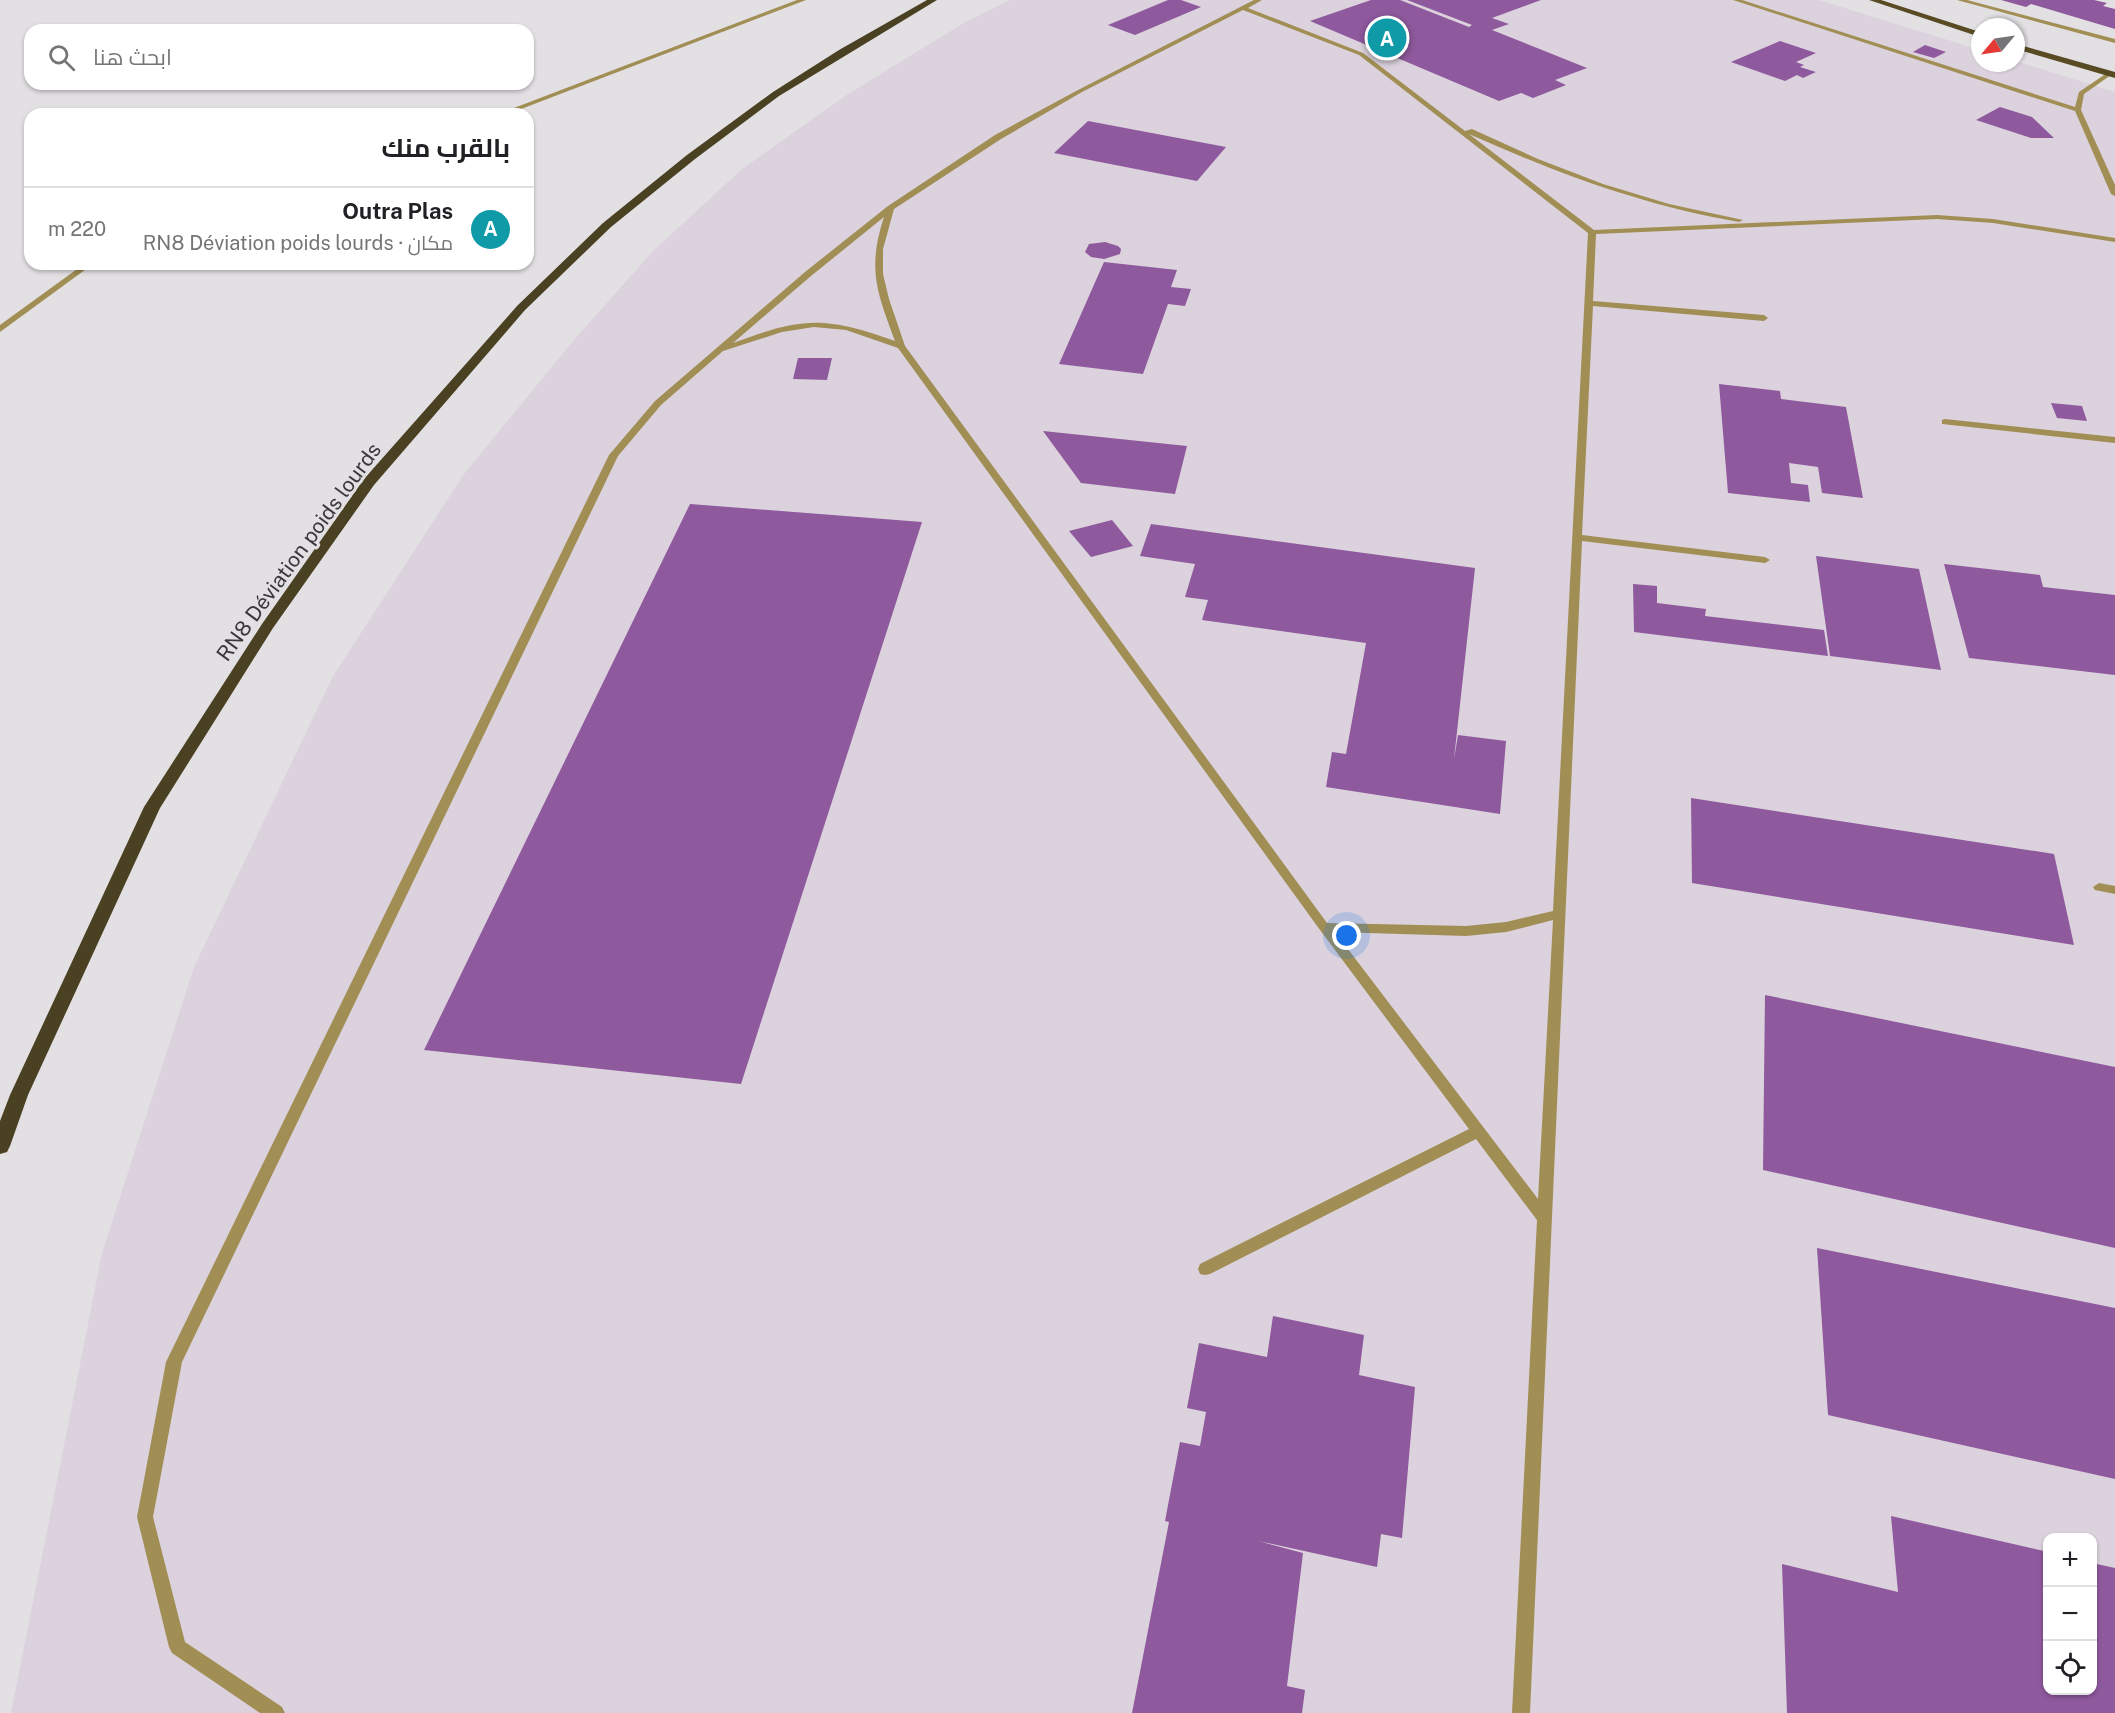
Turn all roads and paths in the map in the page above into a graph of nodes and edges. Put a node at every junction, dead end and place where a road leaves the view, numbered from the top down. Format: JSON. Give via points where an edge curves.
{"nodes":[{"id":1,"x":803,"y":0,"type":"edge"},
{"id":2,"x":933,"y":0,"type":"edge"},
{"id":3,"x":1259,"y":0,"type":"edge"},
{"id":4,"x":1736,"y":0,"type":"edge"},
{"id":5,"x":1873,"y":0,"type":"edge"},
{"id":6,"x":1960,"y":0,"type":"edge"},
{"id":7,"x":1243,"y":8,"type":"junction"},
{"id":8,"x":1971,"y":31,"type":"edge"},
{"id":9,"x":2115,"y":41,"type":"edge"},
{"id":10,"x":2025,"y":49,"type":"edge"},
{"id":11,"x":2112,"y":74,"type":"edge"},
{"id":12,"x":518,"y":108,"type":"edge"},
{"id":13,"x":2078,"y":110,"type":"junction"},
{"id":14,"x":1448,"y":122,"type":"junction"},
{"id":15,"x":2115,"y":194,"type":"edge"},
{"id":16,"x":891,"y":208,"type":"junction"},
{"id":17,"x":1767,"y":224,"type":"junction"},
{"id":18,"x":1592,"y":232,"type":"junction"},
{"id":19,"x":2115,"y":240,"type":"edge"},
{"id":20,"x":81,"y":270,"type":"edge"},
{"id":21,"x":1588,"y":303,"type":"junction"},
{"id":22,"x":1764,"y":318,"type":"dead end"},
{"id":23,"x":0,"y":329,"type":"edge"},
{"id":24,"x":901,"y":346,"type":"junction"},
{"id":25,"x":715,"y":353,"type":"junction"},
{"id":26,"x":1945,"y":422,"type":"dead end"},
{"id":27,"x":2115,"y":440,"type":"edge"},
{"id":28,"x":1576,"y":537,"type":"junction"},
{"id":29,"x":1765,"y":560,"type":"dead end"},
{"id":30,"x":2099,"y":887,"type":"dead end"},
{"id":31,"x":2115,"y":890,"type":"edge"},
{"id":32,"x":1558,"y":914,"type":"junction"},
{"id":33,"x":1324,"y":927,"type":"junction"},
{"id":34,"x":1479,"y":1131,"type":"junction"},
{"id":35,"x":0,"y":1146,"type":"edge"},
{"id":36,"x":1543,"y":1216,"type":"junction"},
{"id":37,"x":1205,"y":1269,"type":"dead end"},
{"id":38,"x":276,"y":1713,"type":"edge"},
{"id":39,"x":1521,"y":1713,"type":"edge"}],
"edges":[{"from":1,"to":12,"type":"street"},
{"from":2,"to":35,"type":"highway","name":"RN8 Déviation poids lourds","via":[[776,94],[607,225],[521,308],[369,482],[267,627],[152,807],[19,1095]]},
{"from":3,"to":7,"type":"street"},
{"from":4,"to":13,"type":"street"},
{"from":5,"to":8,"type":"main road"},
{"from":6,"to":9,"type":"street"},
{"from":7,"to":14,"type":"street","via":[[1361,54]]},
{"from":7,"to":16,"type":"street","via":[[1008,131]]},
{"from":10,"to":11,"type":"main road"},
{"from":11,"to":13,"type":"street","via":[[2081,93]]},
{"from":13,"to":15,"type":"street"},
{"from":14,"to":17,"type":"street","via":[[1597,186],[1696,213]]},
{"from":14,"to":18,"type":"street"},
{"from":16,"to":24,"type":"street","via":[[879,248],[879,274]]},
{"from":16,"to":25,"type":"street"},
{"from":17,"to":18,"type":"street"},
{"from":17,"to":19,"type":"street","via":[[1937,217],[1993,221]]},
{"from":18,"to":21,"type":"street"},
{"from":20,"to":23,"type":"street"},
{"from":21,"to":22,"type":"street"},
{"from":21,"to":28,"type":"street"},
{"from":24,"to":25,"type":"street","via":[[850,329],[815,324],[776,331]]},
{"from":24,"to":33,"type":"street"},
{"from":25,"to":38,"type":"street","via":[[658,403],[614,455],[174,1362],[145,1516],[178,1647]]},
{"from":26,"to":27,"type":"street"},
{"from":28,"to":29,"type":"street"},
{"from":28,"to":32,"type":"street"},
{"from":30,"to":31,"type":"street"},
{"from":32,"to":33,"type":"street","via":[[1506,927],[1466,931]]},
{"from":32,"to":36,"type":"street"},
{"from":33,"to":34,"type":"street"},
{"from":34,"to":36,"type":"street"},
{"from":34,"to":37,"type":"street"},
{"from":36,"to":39,"type":"street"}]}
